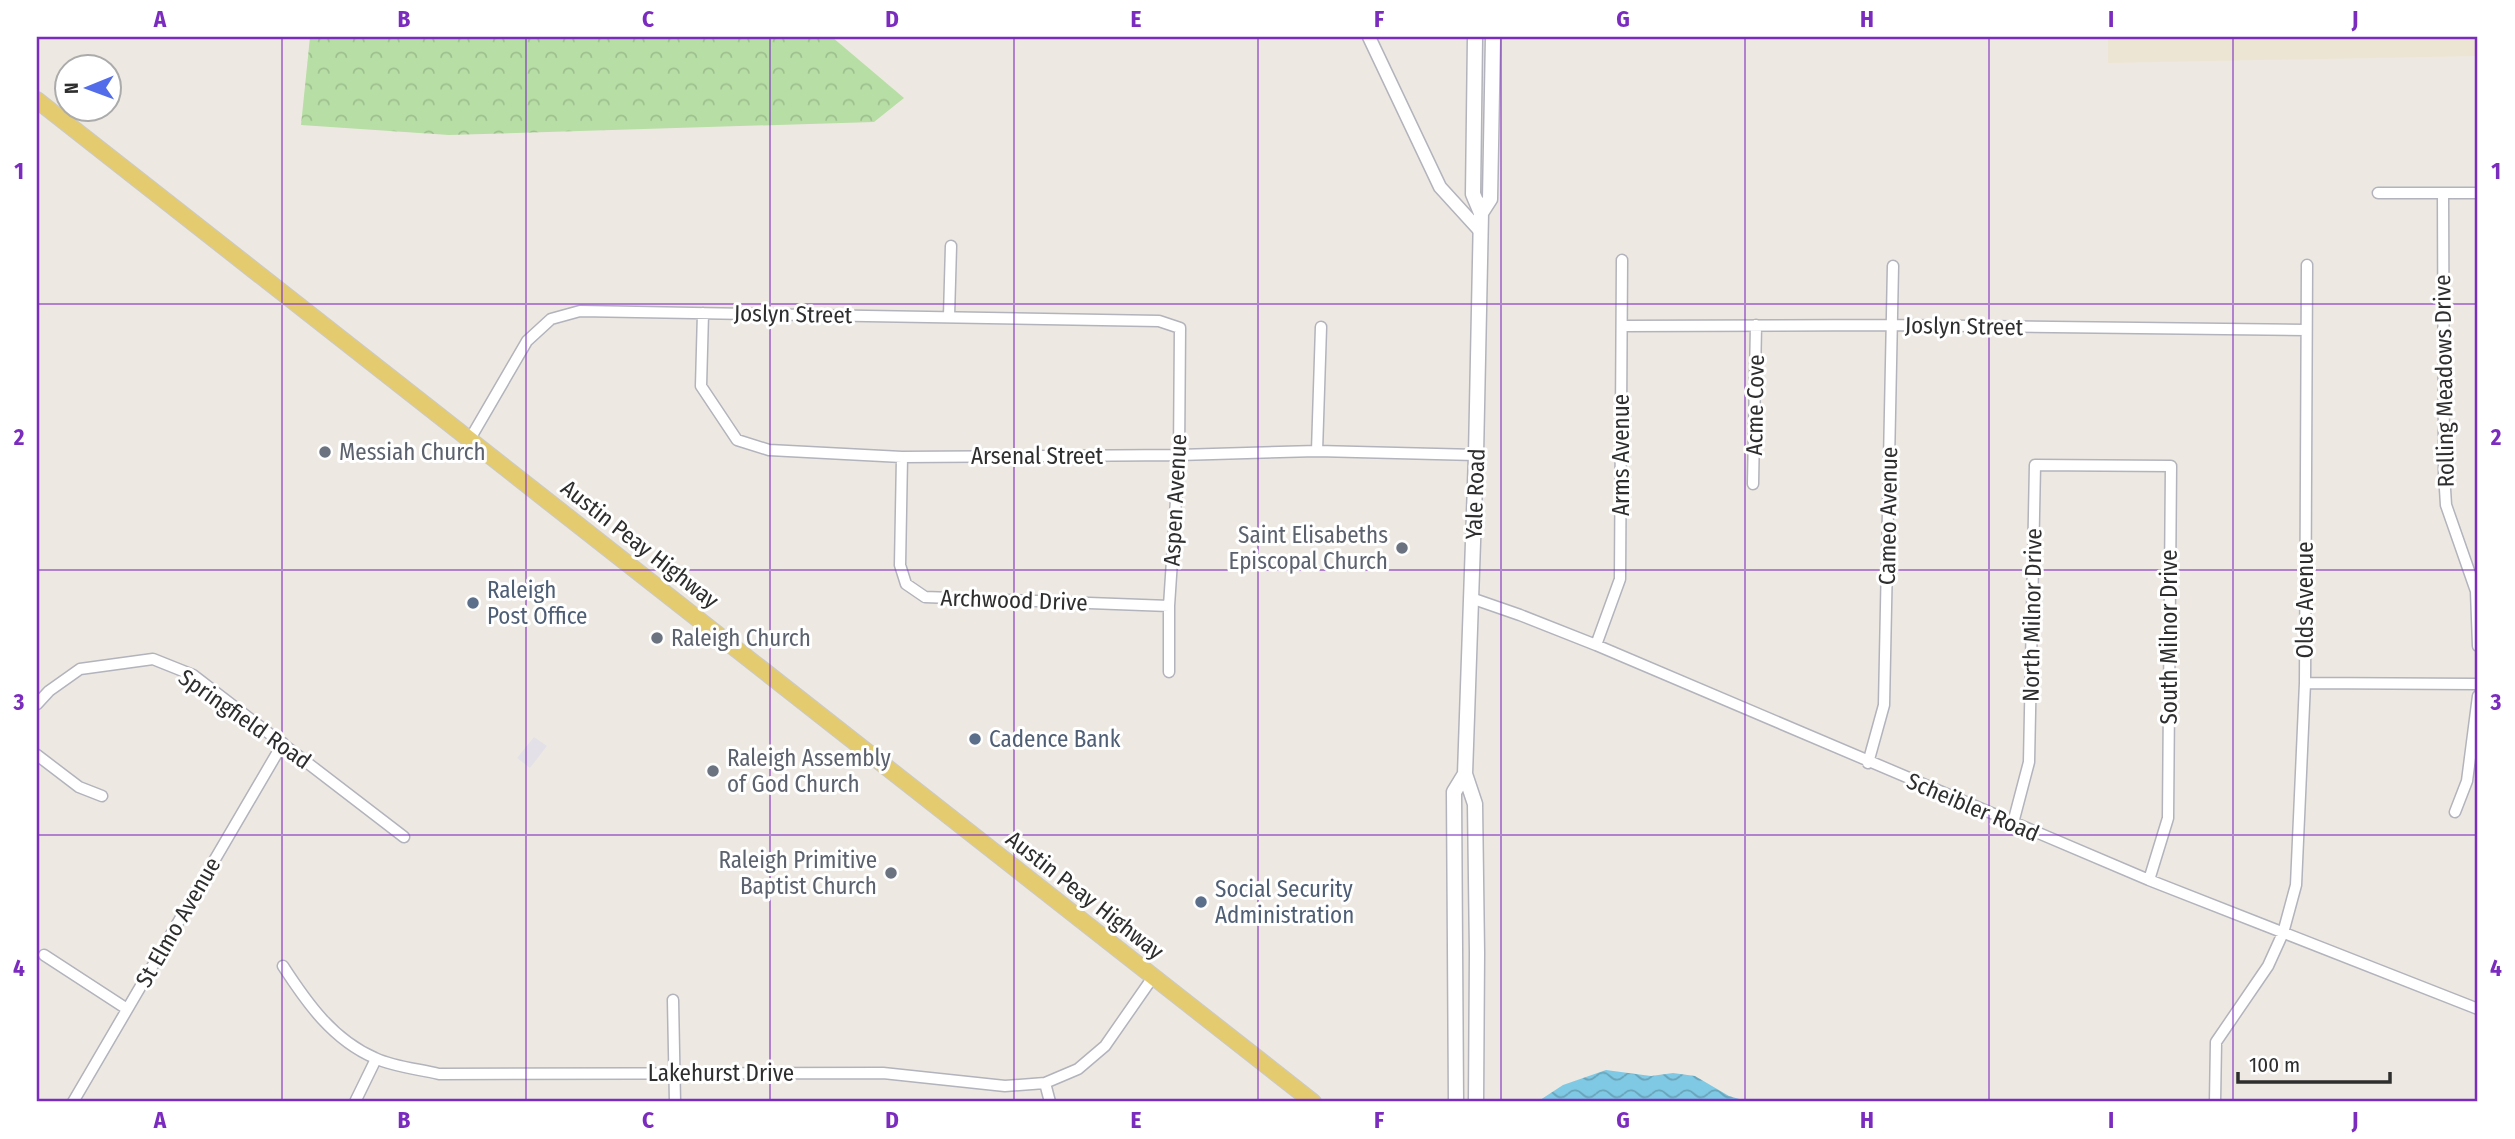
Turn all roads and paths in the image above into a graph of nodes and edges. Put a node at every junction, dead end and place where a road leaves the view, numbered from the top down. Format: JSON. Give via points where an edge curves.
{"nodes":[{"id":1,"x":1369,"y":37,"type":"edge"},
{"id":2,"x":1475,"y":37,"type":"edge"},
{"id":3,"x":1493,"y":37,"type":"edge"},
{"id":4,"x":37,"y":102,"type":"edge"},
{"id":5,"x":2378,"y":193,"type":"dead end"},
{"id":6,"x":2478,"y":193,"type":"edge"},
{"id":7,"x":2443,"y":194,"type":"junction"},
{"id":8,"x":1481,"y":213,"type":"junction"},
{"id":9,"x":1481,"y":232,"type":"junction"},
{"id":10,"x":951,"y":246,"type":"dead end"},
{"id":11,"x":1622,"y":260,"type":"dead end"},
{"id":12,"x":2307,"y":265,"type":"dead end"},
{"id":13,"x":1893,"y":266,"type":"dead end"},
{"id":14,"x":703,"y":313,"type":"junction"},
{"id":15,"x":948,"y":316,"type":"junction"},
{"id":16,"x":1756,"y":325,"type":"junction"},
{"id":17,"x":1892,"y":325,"type":"junction"},
{"id":18,"x":1622,"y":326,"type":"junction"},
{"id":19,"x":1321,"y":327,"type":"dead end"},
{"id":20,"x":1180,"y":328,"type":"joint"},
{"id":21,"x":2306,"y":330,"type":"junction"},
{"id":22,"x":470,"y":439,"type":"junction"},
{"id":23,"x":1317,"y":451,"type":"junction"},
{"id":24,"x":1476,"y":455,"type":"junction"},
{"id":25,"x":1179,"y":456,"type":"junction"},
{"id":26,"x":902,"y":457,"type":"junction"},
{"id":27,"x":2096,"y":465,"type":"joint"},
{"id":28,"x":1753,"y":484,"type":"dead end"},
{"id":29,"x":1471,"y":598,"type":"junction"},
{"id":30,"x":1169,"y":606,"type":"junction"},
{"id":31,"x":1595,"y":645,"type":"junction"},
{"id":32,"x":2478,"y":646,"type":"edge"},
{"id":33,"x":1169,"y":672,"type":"dead end"},
{"id":34,"x":2305,"y":683,"type":"junction"},
{"id":35,"x":2478,"y":684,"type":"edge"},
{"id":36,"x":2478,"y":696,"type":"edge"},
{"id":37,"x":37,"y":704,"type":"edge"},
{"id":38,"x":283,"y":743,"type":"junction"},
{"id":39,"x":37,"y":755,"type":"edge"},
{"id":40,"x":1868,"y":763,"type":"junction"},
{"id":41,"x":1465,"y":774,"type":"junction"},
{"id":42,"x":102,"y":796,"type":"dead end"},
{"id":43,"x":2455,"y":812,"type":"dead end"},
{"id":44,"x":2013,"y":823,"type":"junction"},
{"id":45,"x":404,"y":837,"type":"dead end"},
{"id":46,"x":2149,"y":880,"type":"junction"},
{"id":47,"x":2283,"y":933,"type":"junction"},
{"id":48,"x":44,"y":955,"type":"dead end"},
{"id":49,"x":283,"y":966,"type":"dead end"},
{"id":50,"x":1153,"y":977,"type":"junction"},
{"id":51,"x":673,"y":1000,"type":"dead end"},
{"id":52,"x":127,"y":1009,"type":"junction"},
{"id":53,"x":2478,"y":1009,"type":"edge"},
{"id":54,"x":376,"y":1059,"type":"junction"},
{"id":55,"x":674,"y":1074,"type":"junction"},
{"id":56,"x":1045,"y":1083,"type":"junction"},
{"id":57,"x":73,"y":1102,"type":"edge"},
{"id":58,"x":355,"y":1102,"type":"edge"},
{"id":59,"x":675,"y":1102,"type":"edge"},
{"id":60,"x":1050,"y":1102,"type":"edge"},
{"id":61,"x":1313,"y":1102,"type":"edge"},
{"id":62,"x":1456,"y":1102,"type":"edge"},
{"id":63,"x":1476,"y":1102,"type":"edge"},
{"id":64,"x":2215,"y":1102,"type":"edge"}],
"edges":[{"from":1,"to":9,"type":"street","via":[[1440,187]]},
{"from":2,"to":8,"type":"main road","name":"Yale Road","via":[[1473,194]]},
{"from":3,"to":8,"type":"main road","name":"Yale Road","via":[[1490,199]]},
{"from":4,"to":22,"type":"main road","name":"Austin Peay Highway"},
{"from":5,"to":7,"type":"street"},
{"from":6,"to":7,"type":"street"},
{"from":7,"to":32,"type":"street","name":"Rolling Meadows Drive","via":[[2446,505],[2476,591]]},
{"from":8,"to":9,"type":"main road","name":"Yale Road"},
{"from":9,"to":24,"type":"main road","name":"Yale Road"},
{"from":10,"to":15,"type":"street"},
{"from":11,"to":18,"type":"street","name":"Arms Avenue"},
{"from":12,"to":21,"type":"street","name":"Olds Avenue"},
{"from":13,"to":17,"type":"street","name":"Cameo Avenue"},
{"from":14,"to":15,"type":"street","name":"Joslyn Street"},
{"from":14,"to":22,"type":"street","name":"Joslyn Street","via":[[580,311],[551,318],[527,341]]},
{"from":14,"to":26,"type":"street","name":"Arsenal Street","via":[[701,386],[737,440],[769,450]]},
{"from":15,"to":20,"type":"street","name":"Joslyn Street","via":[[1159,321]]},
{"from":16,"to":17,"type":"street","name":"Joslyn Street"},
{"from":16,"to":18,"type":"street","name":"Joslyn Street"},
{"from":16,"to":28,"type":"street","name":"Acme Cove"},
{"from":17,"to":21,"type":"street","name":"Joslyn Street"},
{"from":17,"to":40,"type":"street","name":"Cameo Avenue","via":[[1884,705]]},
{"from":18,"to":31,"type":"street","name":"Arms Avenue","via":[[1620,579]]},
{"from":19,"to":23,"type":"street"},
{"from":20,"to":25,"type":"street","name":"Aspen Avenue"},
{"from":21,"to":34,"type":"street","name":"Olds Avenue"},
{"from":22,"to":50,"type":"main road","name":"Austin Peay Highway"},
{"from":23,"to":24,"type":"street","name":"Arsenal Street"},
{"from":23,"to":25,"type":"street","name":"Arsenal Street"},
{"from":24,"to":29,"type":"main road","name":"Yale Road"},
{"from":25,"to":26,"type":"street","name":"Arsenal Street"},
{"from":25,"to":30,"type":"street","name":"Aspen Avenue"},
{"from":26,"to":30,"type":"street","name":"Archwood Drive","via":[[900,565],[906,584],[925,597]]},
{"from":27,"to":44,"type":"street","name":"North Milnor Drive","via":[[2035,466],[2029,762]]},
{"from":27,"to":46,"type":"street","name":"South Milnor Drive","via":[[2171,466],[2168,818]]},
{"from":29,"to":31,"type":"street","name":"Scheibler Road"},
{"from":29,"to":41,"type":"main road","name":"Yale Road"},
{"from":30,"to":33,"type":"street","name":"Aspen Avenue"},
{"from":31,"to":40,"type":"street","name":"Scheibler Road"},
{"from":34,"to":35,"type":"street"},
{"from":34,"to":47,"type":"street","name":"Olds Avenue","via":[[2296,885]]},
{"from":36,"to":43,"type":"street","via":[[2467,781]]},
{"from":37,"to":38,"type":"street","name":"Springfield Road","via":[[80,669],[153,659],[193,675]]},
{"from":38,"to":45,"type":"street","name":"Springfield Road"},
{"from":38,"to":52,"type":"street","name":"St Elmo Avenue"},
{"from":39,"to":42,"type":"street","via":[[79,788]]},
{"from":40,"to":44,"type":"street","name":"Scheibler Road"},
{"from":41,"to":62,"type":"main road","name":"Yale Road","via":[[1454,792]]},
{"from":41,"to":63,"type":"main road","name":"Yale Road","via":[[1475,804]]},
{"from":44,"to":46,"type":"street","name":"Scheibler Road"},
{"from":46,"to":47,"type":"street","name":"Scheibler Road"},
{"from":47,"to":53,"type":"street","name":"Scheibler Road"},
{"from":47,"to":64,"type":"street","name":"Olds Avenue","via":[[2268,966],[2216,1042]]},
{"from":48,"to":52,"type":"street"},
{"from":49,"to":54,"type":"street","name":"Lakehurst Drive","via":[[307,1003],[343,1040]]},
{"from":50,"to":56,"type":"street","name":"Lakehurst Drive","via":[[1105,1046],[1078,1069]]},
{"from":50,"to":61,"type":"main road","name":"Austin Peay Highway"},
{"from":51,"to":55,"type":"street"},
{"from":52,"to":57,"type":"street","name":"St Elmo Avenue"},
{"from":54,"to":55,"type":"street","name":"Lakehurst Drive","via":[[439,1074]]},
{"from":54,"to":58,"type":"street"},
{"from":55,"to":56,"type":"street","name":"Lakehurst Drive","via":[[883,1073],[1005,1086]]},
{"from":55,"to":59,"type":"street"},
{"from":56,"to":60,"type":"street"}]}
